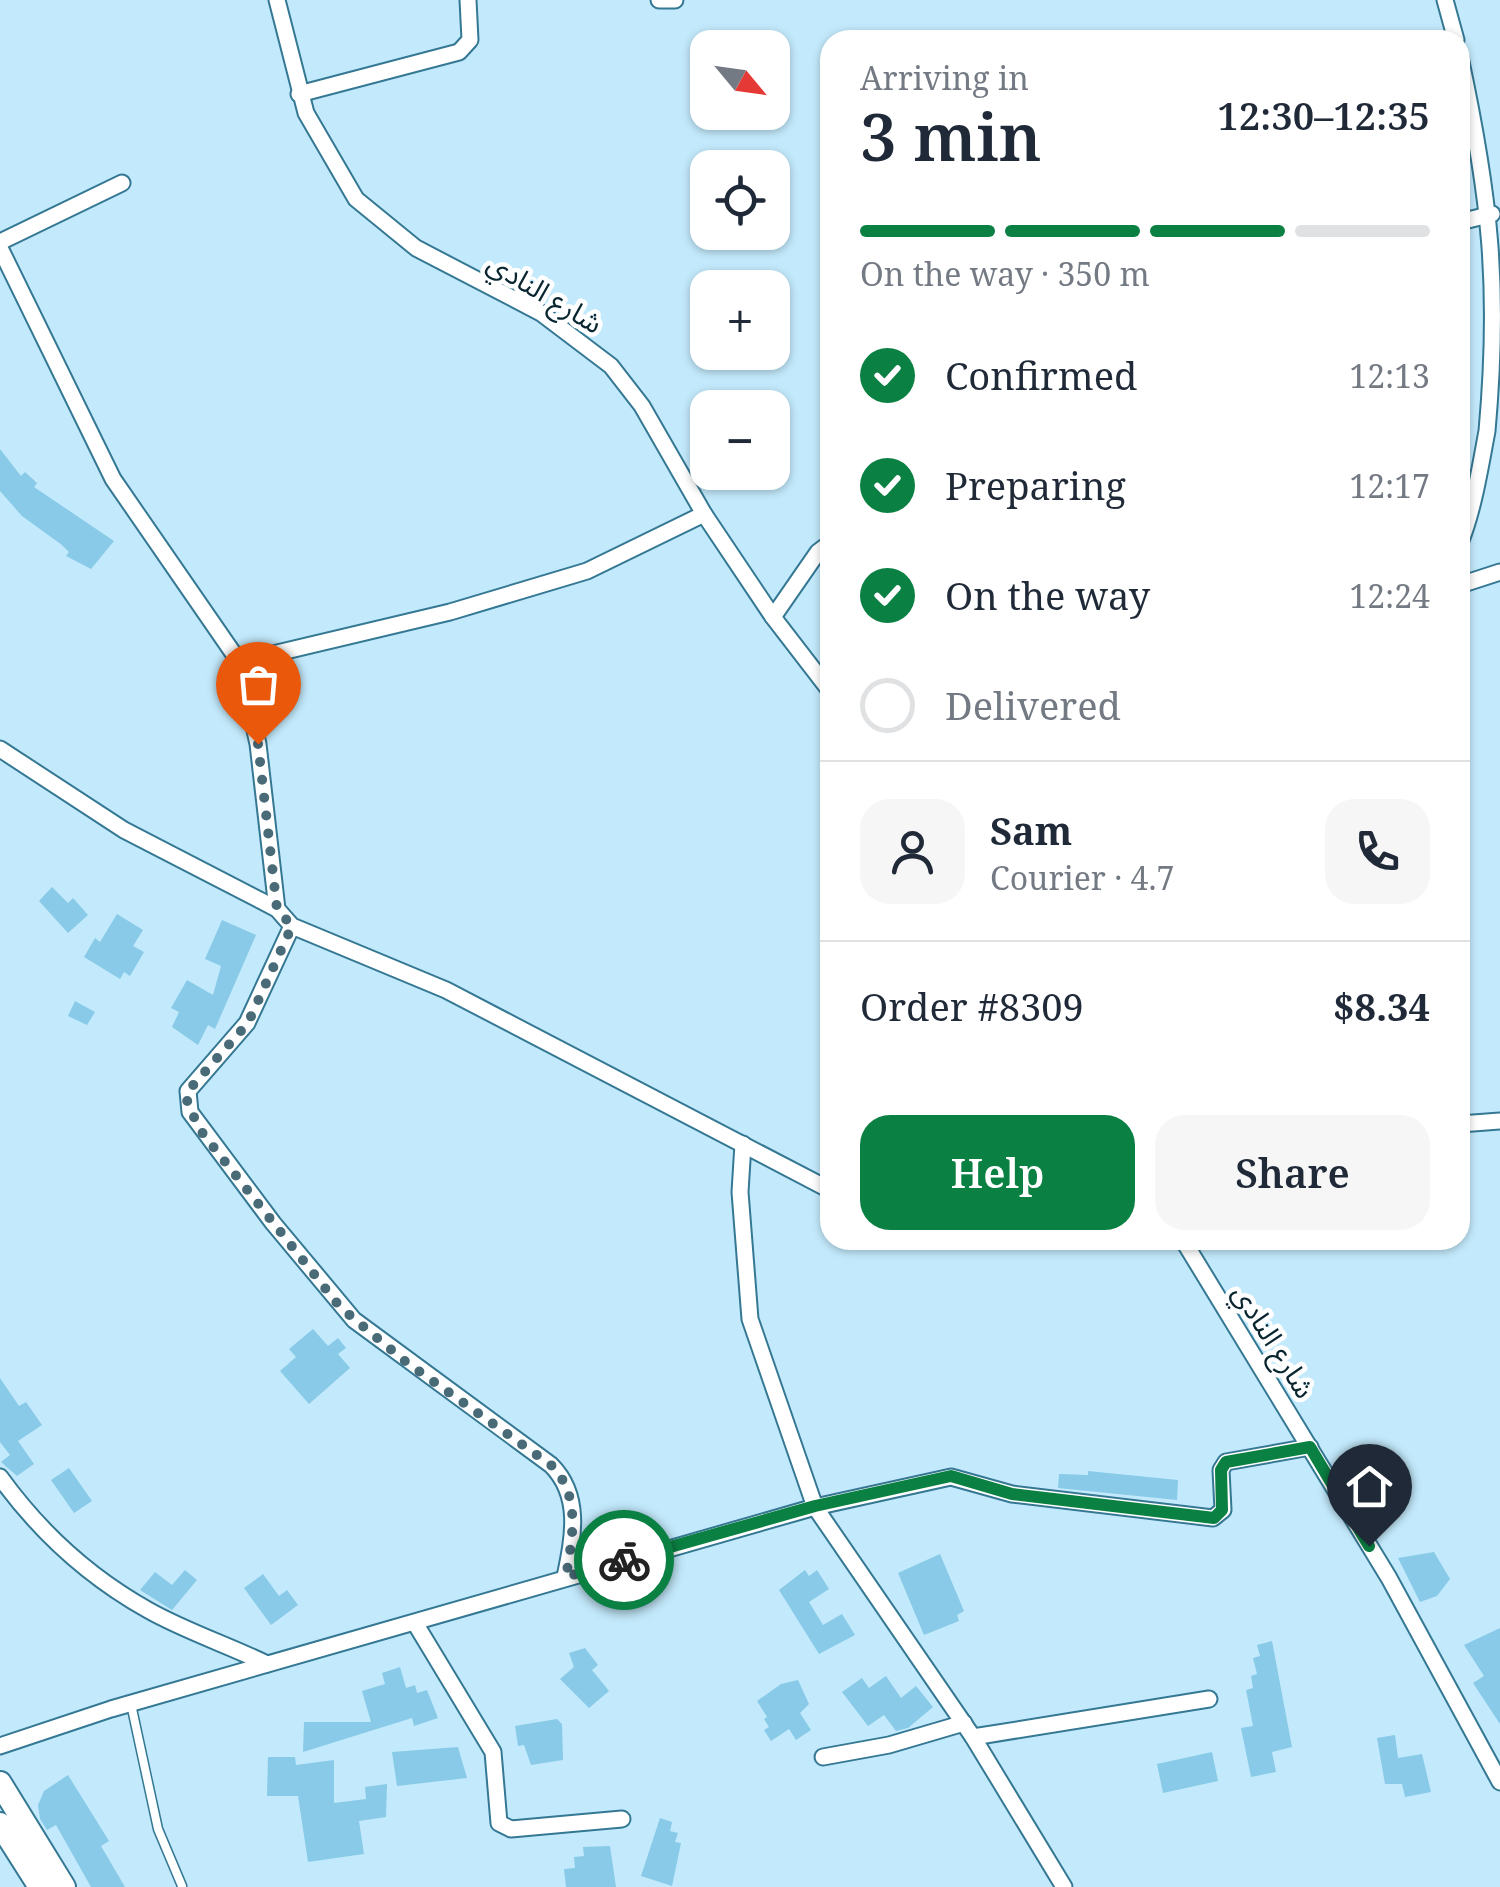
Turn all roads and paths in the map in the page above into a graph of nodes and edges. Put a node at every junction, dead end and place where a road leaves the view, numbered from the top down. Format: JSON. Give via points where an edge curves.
{"nodes":[{"id":1,"x":277,"y":0,"type":"edge"},
{"id":2,"x":468,"y":0,"type":"edge"},
{"id":3,"x":658,"y":0,"type":"edge"},
{"id":4,"x":675,"y":0,"type":"edge"},
{"id":5,"x":1446,"y":0,"type":"edge"},
{"id":6,"x":1453,"y":30,"type":"edge"},
{"id":7,"x":300,"y":94,"type":"junction"},
{"id":8,"x":1470,"y":106,"type":"edge"},
{"id":9,"x":122,"y":183,"type":"dead end"},
{"id":10,"x":1492,"y":214,"type":"junction"},
{"id":11,"x":1470,"y":220,"type":"edge"},
{"id":12,"x":0,"y":245,"type":"edge"},
{"id":13,"x":1470,"y":503,"type":"edge"},
{"id":14,"x":704,"y":514,"type":"junction"},
{"id":15,"x":820,"y":551,"type":"edge"},
{"id":16,"x":1500,"y":572,"type":"edge"},
{"id":17,"x":1470,"y":582,"type":"edge"},
{"id":18,"x":773,"y":617,"type":"junction"},
{"id":19,"x":240,"y":662,"type":"junction"},
{"id":20,"x":820,"y":678,"type":"edge"},
{"id":21,"x":0,"y":749,"type":"edge"},
{"id":22,"x":277,"y":909,"type":"junction"},
{"id":23,"x":292,"y":926,"type":"junction"},
{"id":24,"x":1500,"y":1121,"type":"edge"},
{"id":25,"x":1470,"y":1123,"type":"edge"},
{"id":26,"x":742,"y":1144,"type":"junction"},
{"id":27,"x":820,"y":1185,"type":"edge"},
{"id":28,"x":1189,"y":1250,"type":"edge"},
{"id":29,"x":1310,"y":1447,"type":"junction"},
{"id":30,"x":0,"y":1477,"type":"edge"},
{"id":31,"x":815,"y":1506,"type":"junction"},
{"id":32,"x":566,"y":1577,"type":"junction"},
{"id":33,"x":415,"y":1623,"type":"junction"},
{"id":34,"x":267,"y":1664,"type":"junction"},
{"id":35,"x":1209,"y":1698,"type":"dead end"},
{"id":36,"x":131,"y":1704,"type":"junction"},
{"id":37,"x":969,"y":1730,"type":"junction"},
{"id":38,"x":0,"y":1746,"type":"edge"},
{"id":39,"x":823,"y":1757,"type":"dead end"},
{"id":40,"x":1500,"y":1782,"type":"edge"},
{"id":41,"x":0,"y":1783,"type":"edge"},
{"id":42,"x":622,"y":1819,"type":"dead end"},
{"id":43,"x":0,"y":1824,"type":"edge"},
{"id":44,"x":182,"y":1886,"type":"edge"},
{"id":45,"x":40,"y":1887,"type":"edge"},
{"id":46,"x":64,"y":1887,"type":"edge"},
{"id":47,"x":1064,"y":1887,"type":"edge"}],
"edges":[{"from":1,"to":7,"type":"street","name":"شارع النادي"},
{"from":2,"to":7,"type":"street","via":[[470,40],[460,52]]},
{"from":3,"to":4,"type":"street"},
{"from":5,"to":6,"type":"street"},
{"from":7,"to":14,"type":"street","name":"شارع النادي","via":[[322,146],[363,207],[416,248],[553,320],[612,366]]},
{"from":8,"to":10,"type":"street"},
{"from":9,"to":12,"type":"street"},
{"from":10,"to":11,"type":"street"},
{"from":10,"to":13,"type":"street","via":[[1500,299],[1497,359]]},
{"from":12,"to":19,"type":"street","via":[[113,479]]},
{"from":14,"to":18,"type":"street","name":"شارع النادي"},
{"from":14,"to":19,"type":"street","via":[[587,571]]},
{"from":15,"to":18,"type":"street"},
{"from":16,"to":17,"type":"street"},
{"from":18,"to":20,"type":"street","name":"شارع النادي"},
{"from":19,"to":22,"type":"street","via":[[258,744]]},
{"from":21,"to":22,"type":"street","via":[[124,830]]},
{"from":22,"to":23,"type":"street"},
{"from":23,"to":26,"type":"street","via":[[446,990]]},
{"from":23,"to":32,"type":"street","via":[[248,1023],[188,1091],[190,1112],[354,1320],[564,1480],[572,1523]]},
{"from":24,"to":25,"type":"street"},
{"from":26,"to":27,"type":"street"},
{"from":26,"to":31,"type":"street","via":[[750,1319]]},
{"from":28,"to":29,"type":"street","name":"شارع النادي"},
{"from":29,"to":31,"type":"street","via":[[1226,1462],[1222,1510],[1214,1518],[1012,1494],[951,1476]]},
{"from":29,"to":40,"type":"street","name":"شارع النادي"},
{"from":30,"to":34,"type":"street","via":[[44,1532],[108,1586]]},
{"from":31,"to":32,"type":"street"},
{"from":31,"to":37,"type":"street"},
{"from":32,"to":33,"type":"street"},
{"from":33,"to":34,"type":"street"},
{"from":33,"to":42,"type":"street","via":[[492,1752],[499,1823],[511,1829]]},
{"from":34,"to":36,"type":"street"},
{"from":35,"to":37,"type":"street"},
{"from":36,"to":38,"type":"street"},
{"from":36,"to":44,"type":"lane","via":[[158,1829]]},
{"from":37,"to":39,"type":"street"},
{"from":37,"to":47,"type":"street"},
{"from":41,"to":46,"type":"street"},
{"from":43,"to":45,"type":"street"}]}
